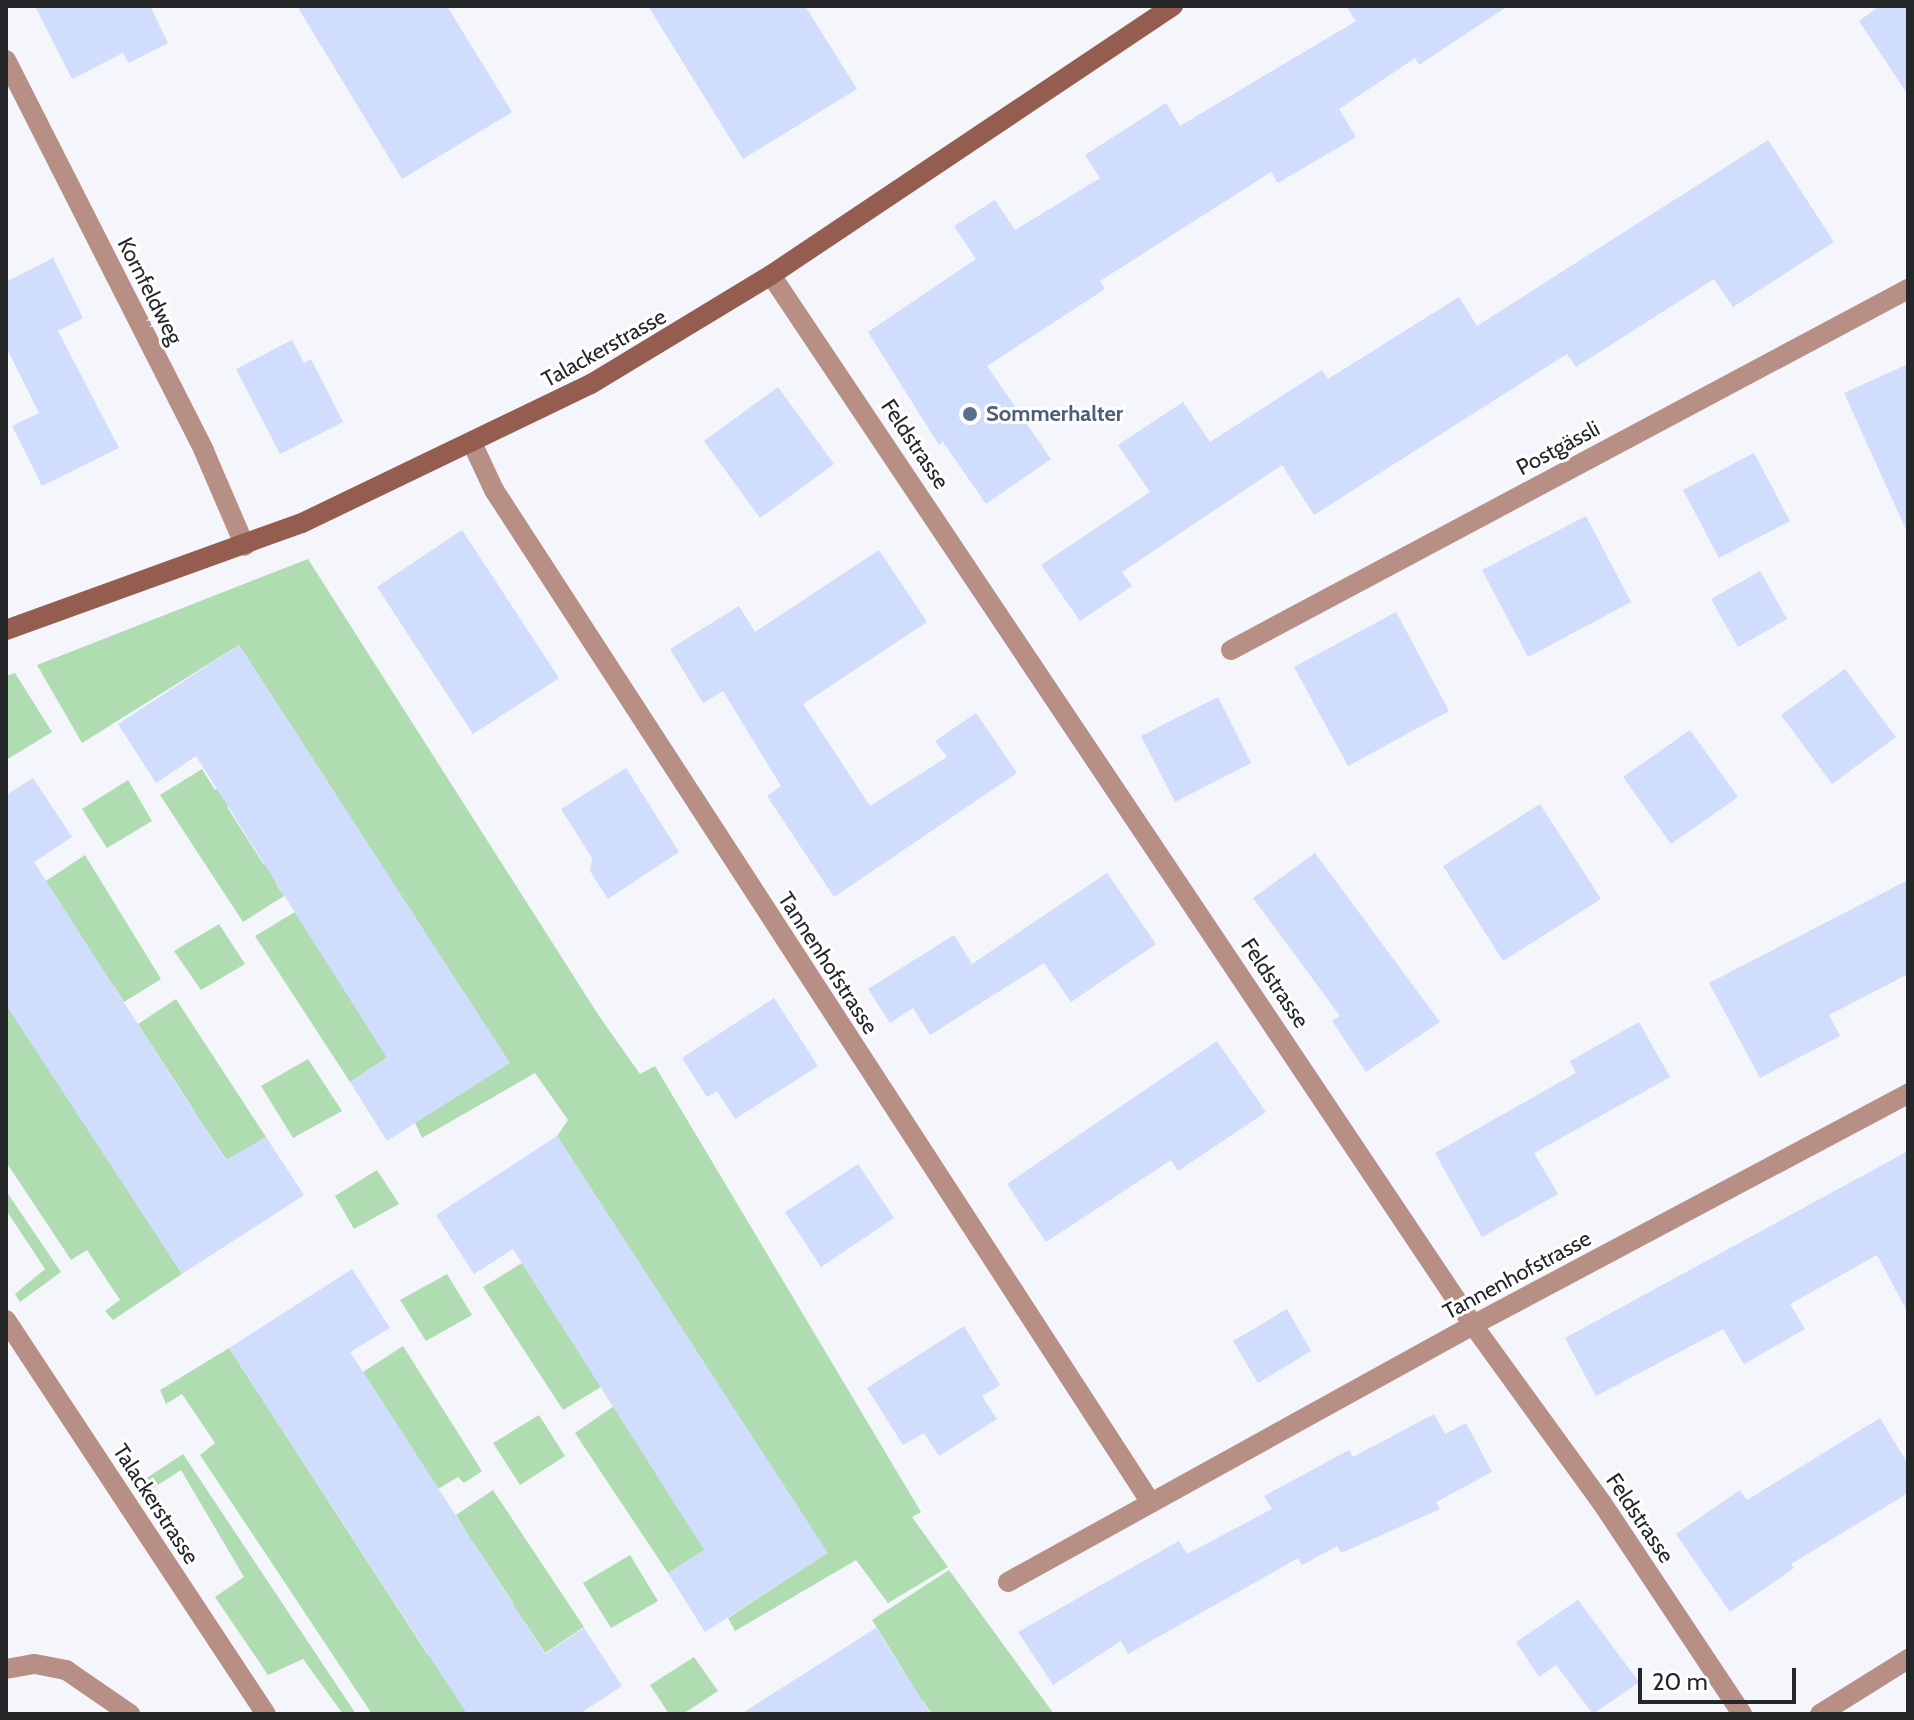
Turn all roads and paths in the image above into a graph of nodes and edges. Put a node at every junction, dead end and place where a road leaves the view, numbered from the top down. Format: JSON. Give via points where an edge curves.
{"nodes":[{"id":1,"x":1173,"y":6,"type":"edge"},
{"id":2,"x":6,"y":60,"type":"edge"},
{"id":3,"x":771,"y":275,"type":"junction"},
{"id":4,"x":1908,"y":289,"type":"edge"},
{"id":5,"x":473,"y":445,"type":"junction"},
{"id":6,"x":245,"y":546,"type":"junction"},
{"id":7,"x":6,"y":630,"type":"edge"},
{"id":8,"x":1231,"y":650,"type":"dead end"},
{"id":9,"x":1908,"y":1094,"type":"edge"},
{"id":10,"x":6,"y":1320,"type":"edge"},
{"id":11,"x":1473,"y":1325,"type":"junction"},
{"id":12,"x":1151,"y":1503,"type":"junction"},
{"id":13,"x":1008,"y":1582,"type":"dead end"},
{"id":14,"x":1908,"y":1659,"type":"edge"},
{"id":15,"x":6,"y":1669,"type":"edge"},
{"id":16,"x":130,"y":1714,"type":"edge"},
{"id":17,"x":266,"y":1714,"type":"edge"},
{"id":18,"x":1742,"y":1714,"type":"edge"},
{"id":19,"x":1820,"y":1714,"type":"edge"}],
"edges":[{"from":1,"to":3,"type":"main road","name":"Talackerstrasse"},
{"from":2,"to":6,"type":"street","name":"Kornfeldweg","via":[[204,451]]},
{"from":3,"to":5,"type":"main road","name":"Talackerstrasse","via":[[654,349]]},
{"from":3,"to":11,"type":"street","name":"Feldstrasse"},
{"from":4,"to":8,"type":"street","name":"Postgässli"},
{"from":5,"to":6,"type":"main road","name":"Talackerstrasse"},
{"from":5,"to":12,"type":"street","name":"Tannenhofstrasse","via":[[494,490]]},
{"from":6,"to":7,"type":"main road","name":"Talackerstrasse"},
{"from":9,"to":11,"type":"street","name":"Tannenhofstrasse"},
{"from":10,"to":17,"type":"street","name":"Talackerstrasse"},
{"from":11,"to":12,"type":"street","name":"Tannenhofstrasse"},
{"from":11,"to":18,"type":"street","name":"Feldstrasse","via":[[1602,1503]]},
{"from":12,"to":13,"type":"street","name":"Tannenhofstrasse"},
{"from":14,"to":19,"type":"street"},
{"from":15,"to":16,"type":"street","via":[[35,1664],[66,1670]]}]}
